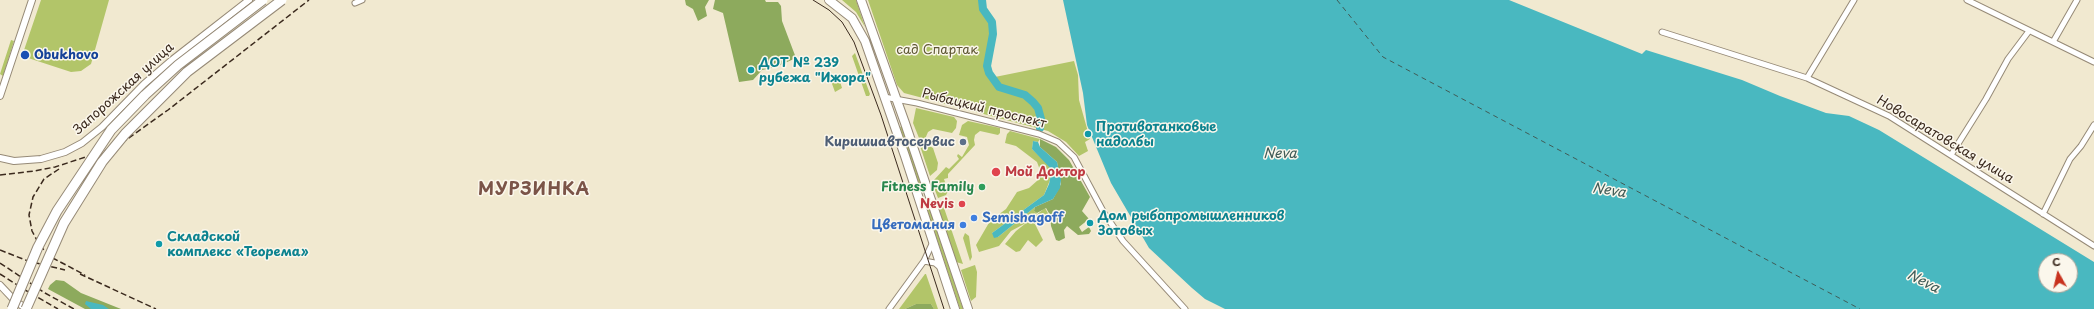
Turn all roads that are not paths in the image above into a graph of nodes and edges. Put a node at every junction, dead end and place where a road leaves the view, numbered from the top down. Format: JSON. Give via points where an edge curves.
{"nodes":[{"id":1,"x":32,"y":0,"type":"edge"},
{"id":2,"x":250,"y":0,"type":"edge"},
{"id":3,"x":263,"y":0,"type":"edge"},
{"id":4,"x":282,"y":0,"type":"edge"},
{"id":5,"x":362,"y":0,"type":"edge"},
{"id":6,"x":829,"y":0,"type":"edge"},
{"id":7,"x":860,"y":0,"type":"edge"},
{"id":8,"x":1854,"y":0,"type":"edge"},
{"id":9,"x":1967,"y":0,"type":"edge"},
{"id":10,"x":2077,"y":0,"type":"edge"},
{"id":11,"x":355,"y":3,"type":"dead end"},
{"id":12,"x":2029,"y":31,"type":"junction"},
{"id":13,"x":1662,"y":32,"type":"dead end"},
{"id":14,"x":2052,"y":42,"type":"junction"},
{"id":15,"x":2094,"y":62,"type":"edge"},
{"id":16,"x":1807,"y":78,"type":"junction"},
{"id":17,"x":0,"y":96,"type":"edge"},
{"id":18,"x":884,"y":97,"type":"junction"},
{"id":19,"x":895,"y":99,"type":"junction"},
{"id":20,"x":2094,"y":125,"type":"edge"},
{"id":21,"x":1951,"y":155,"type":"junction"},
{"id":22,"x":0,"y":158,"type":"edge"},
{"id":23,"x":930,"y":194,"type":"junction"},
{"id":24,"x":919,"y":198,"type":"junction"},
{"id":25,"x":2043,"y":214,"type":"junction"},
{"id":26,"x":933,"y":241,"type":"junction"},
{"id":27,"x":2094,"y":246,"type":"edge"},
{"id":28,"x":924,"y":261,"type":"junction"},
{"id":29,"x":942,"y":268,"type":"junction"},
{"id":30,"x":0,"y":285,"type":"edge"},
{"id":31,"x":12,"y":309,"type":"edge"},
{"id":32,"x":27,"y":309,"type":"edge"},
{"id":33,"x":889,"y":309,"type":"edge"},
{"id":34,"x":955,"y":309,"type":"edge"},
{"id":35,"x":968,"y":309,"type":"edge"},
{"id":36,"x":1185,"y":309,"type":"edge"}],
"edges":[{"from":1,"to":17,"type":"street"},
{"from":2,"to":22,"type":"street","name":"Запорожская улица","via":[[172,60],[82,143],[65,152],[41,159],[20,161]]},
{"from":3,"to":31,"type":"highway","bridge":true,"via":[[178,65],[111,130],[57,211],[38,247]]},
{"from":4,"to":32,"type":"highway","bridge":true,"via":[[187,72],[125,134],[106,157],[64,223]]},
{"from":5,"to":11,"type":"street"},
{"from":6,"to":18,"type":"main road","via":[[855,23],[865,41]]},
{"from":7,"to":19,"type":"main road"},
{"from":8,"to":16,"type":"street"},
{"from":9,"to":12,"type":"street"},
{"from":10,"to":14,"type":"street"},
{"from":12,"to":14,"type":"street"},
{"from":12,"to":21,"type":"street","via":[[2008,59]]},
{"from":13,"to":16,"type":"street","name":"Новосаратовская улица"},
{"from":14,"to":15,"type":"street"},
{"from":16,"to":21,"type":"street","name":"Новосаратовская улица","via":[[1889,116]]},
{"from":18,"to":19,"type":"street","name":"Рыбацкий проспект"},
{"from":18,"to":24,"type":"main road"},
{"from":19,"to":23,"type":"main road"},
{"from":19,"to":36,"type":"street","name":"Рыбацкий проспект","via":[[1040,134],[1058,142],[1074,157],[1104,213],[1123,241]]},
{"from":20,"to":25,"type":"street","via":[[2070,159]]},
{"from":21,"to":25,"type":"street","name":"Новосаратовская улица"},
{"from":23,"to":24,"type":"main road"},
{"from":23,"to":35,"type":"main road"},
{"from":24,"to":26,"type":"main road"},
{"from":25,"to":27,"type":"street","name":"Новосаратовская улица"},
{"from":26,"to":28,"type":"street"},
{"from":26,"to":29,"type":"main road"},
{"from":28,"to":29,"type":"street","via":[[935,263]]},
{"from":28,"to":33,"type":"street"},
{"from":29,"to":34,"type":"main road"},
{"from":30,"to":32,"type":"street","via":[[14,301]]}]}
